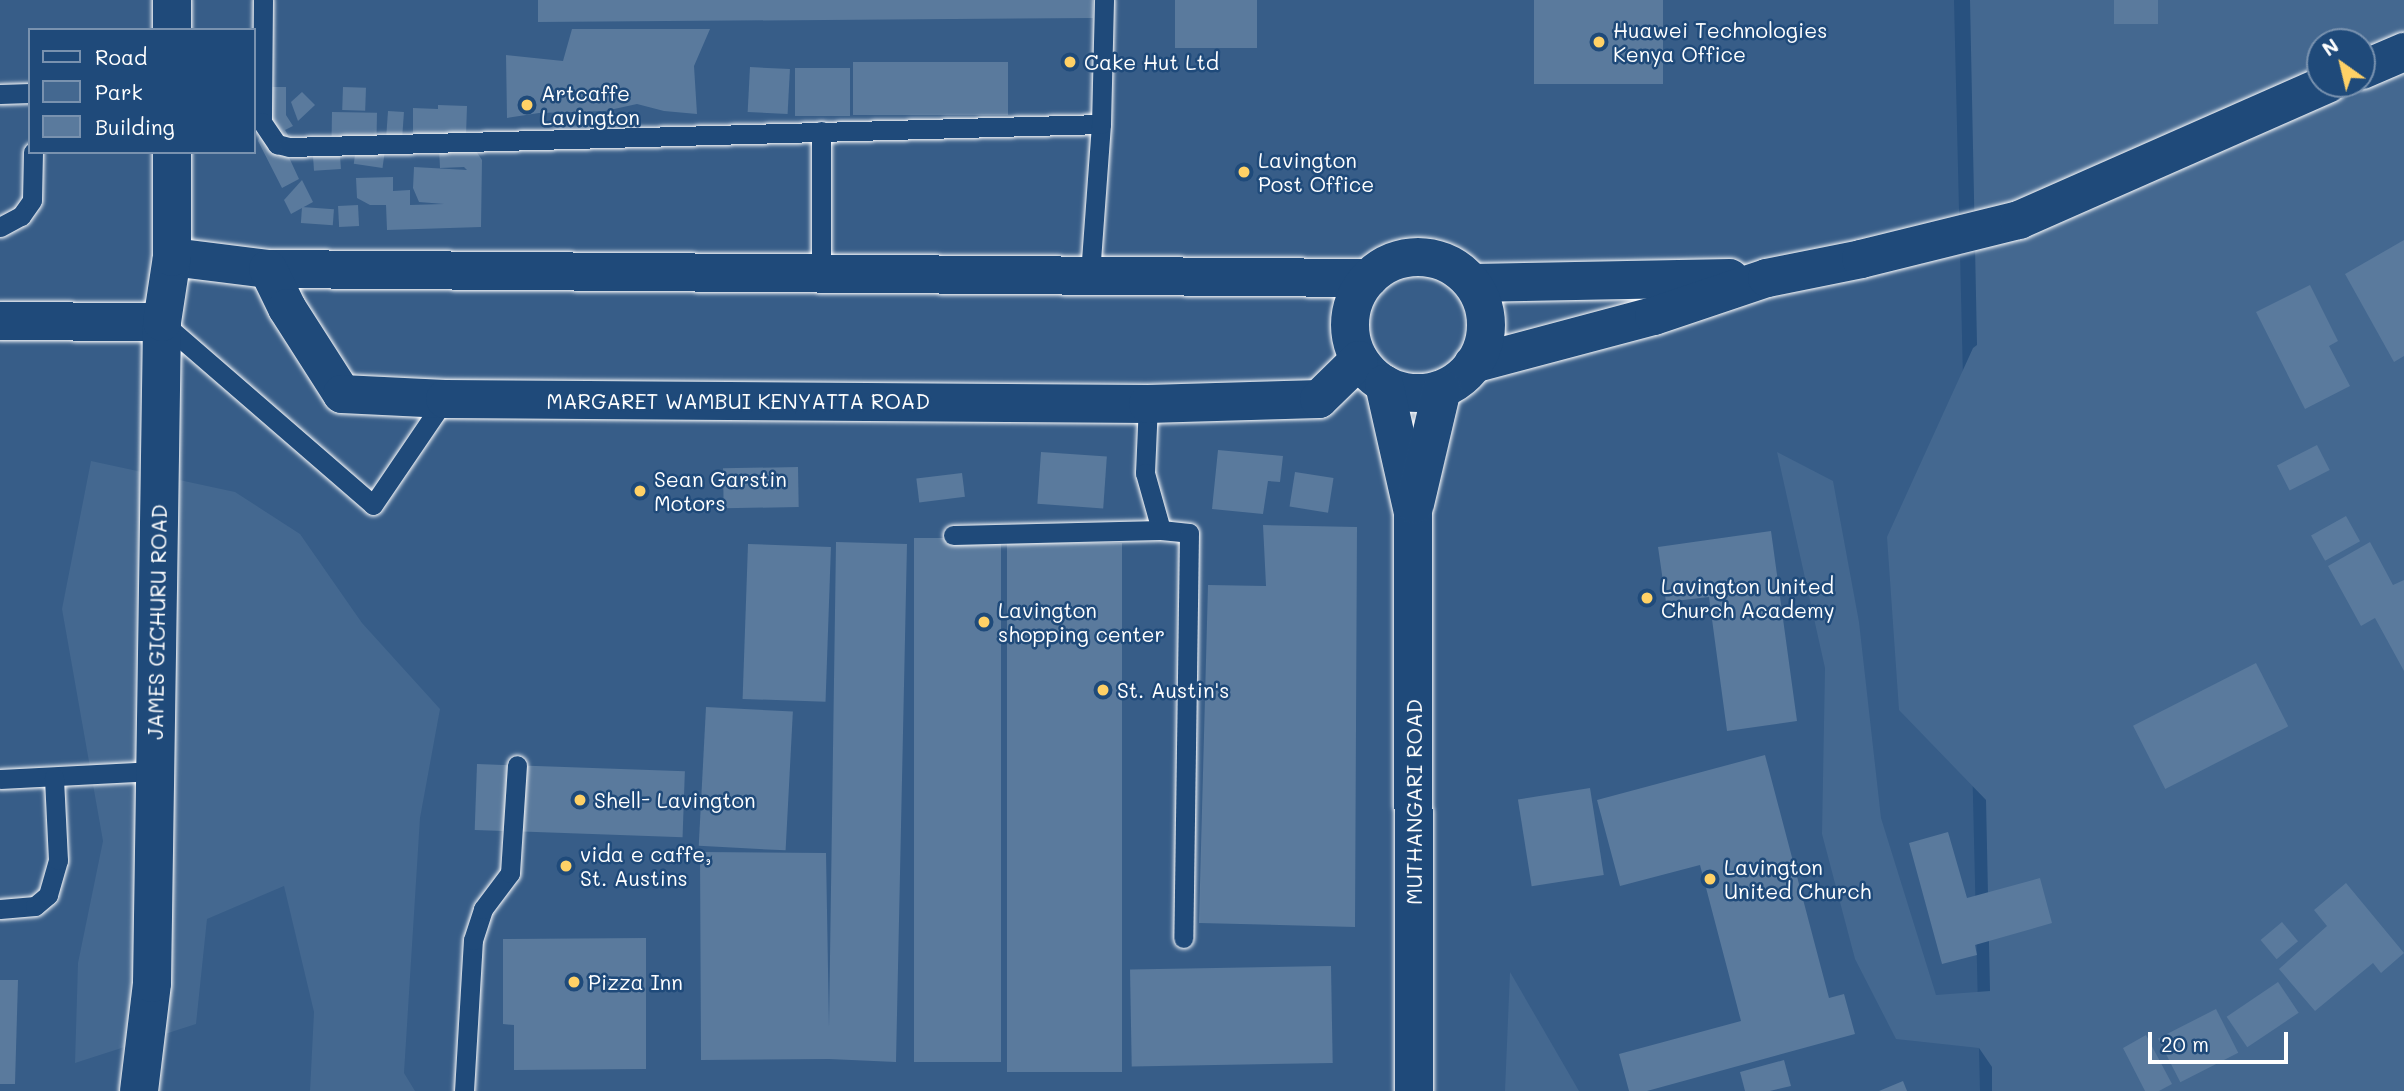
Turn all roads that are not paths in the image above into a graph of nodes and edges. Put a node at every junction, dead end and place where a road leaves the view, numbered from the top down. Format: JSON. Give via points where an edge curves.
{"nodes":[{"id":1,"x":172,"y":0,"type":"edge"},
{"id":2,"x":263,"y":0,"type":"edge"},
{"id":3,"x":1104,"y":0,"type":"edge"},
{"id":4,"x":172,"y":28,"type":"edge"},
{"id":5,"x":2404,"y":52,"type":"edge"},
{"id":6,"x":2376,"y":64,"type":"edge"},
{"id":7,"x":28,"y":93,"type":"edge"},
{"id":8,"x":0,"y":94,"type":"edge"},
{"id":9,"x":2306,"y":94,"type":"edge"},
{"id":10,"x":1101,"y":124,"type":"junction"},
{"id":11,"x":821,"y":131,"type":"junction"},
{"id":12,"x":33,"y":154,"type":"edge"},
{"id":13,"x":172,"y":154,"type":"edge"},
{"id":14,"x":0,"y":227,"type":"edge"},
{"id":15,"x":172,"y":257,"type":"junction"},
{"id":16,"x":268,"y":269,"type":"junction"},
{"id":17,"x":821,"y":272,"type":"junction"},
{"id":18,"x":1090,"y":274,"type":"junction"},
{"id":19,"x":1369,"y":278,"type":"junction"},
{"id":20,"x":1767,"y":278,"type":"junction"},
{"id":21,"x":1473,"y":283,"type":"junction"},
{"id":22,"x":0,"y":321,"type":"edge"},
{"id":23,"x":162,"y":322,"type":"junction"},
{"id":24,"x":1473,"y":365,"type":"junction"},
{"id":25,"x":1372,"y":372,"type":"junction"},
{"id":26,"x":1441,"y":388,"type":"junction"},
{"id":27,"x":444,"y":399,"type":"junction"},
{"id":28,"x":1148,"y":404,"type":"junction"},
{"id":29,"x":1412,"y":513,"type":"junction"},
{"id":30,"x":1161,"y":530,"type":"junction"},
{"id":31,"x":953,"y":535,"type":"dead end"},
{"id":32,"x":517,"y":765,"type":"dead end"},
{"id":33,"x":155,"y":771,"type":"junction"},
{"id":34,"x":54,"y":777,"type":"junction"},
{"id":35,"x":0,"y":779,"type":"edge"},
{"id":36,"x":0,"y":909,"type":"edge"},
{"id":37,"x":1183,"y":938,"type":"dead end"},
{"id":38,"x":139,"y":1091,"type":"edge"},
{"id":39,"x":464,"y":1091,"type":"edge"},
{"id":40,"x":1414,"y":1091,"type":"edge"}],
"edges":[{"from":1,"to":4,"type":"street"},
{"from":2,"to":11,"type":"lane","via":[[262,122],[277,144],[289,147]]},
{"from":3,"to":10,"type":"lane"},
{"from":5,"to":6,"type":"street"},
{"from":7,"to":8,"type":"lane"},
{"from":9,"to":20,"type":"street","via":[[2019,220]]},
{"from":10,"to":11,"type":"lane"},
{"from":10,"to":18,"type":"lane"},
{"from":11,"to":17,"type":"lane"},
{"from":12,"to":14,"type":"lane","via":[[32,200],[22,216]]},
{"from":13,"to":15,"type":"street","name":"JAMES GICHURU ROAD"},
{"from":15,"to":16,"type":"street"},
{"from":15,"to":23,"type":"street","name":"JAMES GICHURU ROAD"},
{"from":16,"to":17,"type":"street"},
{"from":16,"to":27,"type":"street","name":"MARGARET WAMBUI KENYATTA ROAD","via":[[287,308],[342,394]]},
{"from":17,"to":18,"type":"street"},
{"from":18,"to":19,"type":"street"},
{"from":19,"to":21,"type":"street","via":[[1397,260],[1422,257],[1447,263]]},
{"from":19,"to":25,"type":"street","via":[[1351,317],[1352,344]]},
{"from":20,"to":21,"type":"street"},
{"from":20,"to":24,"type":"street","via":[[1654,316]]},
{"from":21,"to":24,"type":"street","via":[[1486,324],[1483,346]]},
{"from":22,"to":23,"type":"street"},
{"from":23,"to":27,"type":"lane","via":[[373,505]]},
{"from":23,"to":33,"type":"street","name":"JAMES GICHURU ROAD"},
{"from":24,"to":26,"type":"street","via":[[1460,379]]},
{"from":25,"to":26,"type":"street","via":[[1413,393]]},
{"from":25,"to":28,"type":"street","name":"MARGARET WAMBUI KENYATTA ROAD","via":[[1319,399]]},
{"from":25,"to":29,"type":"street","name":"MUTHANGARI ROAD"},
{"from":26,"to":29,"type":"street","name":"MUTHANGARI ROAD"},
{"from":27,"to":28,"type":"street","name":"MARGARET WAMBUI KENYATTA ROAD"},
{"from":28,"to":30,"type":"lane","via":[[1145,473]]},
{"from":29,"to":40,"type":"street","name":"MUTHANGARI ROAD"},
{"from":30,"to":31,"type":"lane"},
{"from":30,"to":37,"type":"lane","via":[[1189,533]]},
{"from":32,"to":39,"type":"lane","via":[[510,873],[484,909],[473,940]]},
{"from":33,"to":34,"type":"lane"},
{"from":33,"to":38,"type":"street","name":"JAMES GICHURU ROAD","via":[[152,983]]},
{"from":34,"to":35,"type":"lane"},
{"from":34,"to":36,"type":"lane","via":[[58,860],[48,895],[36,906]]}]}
